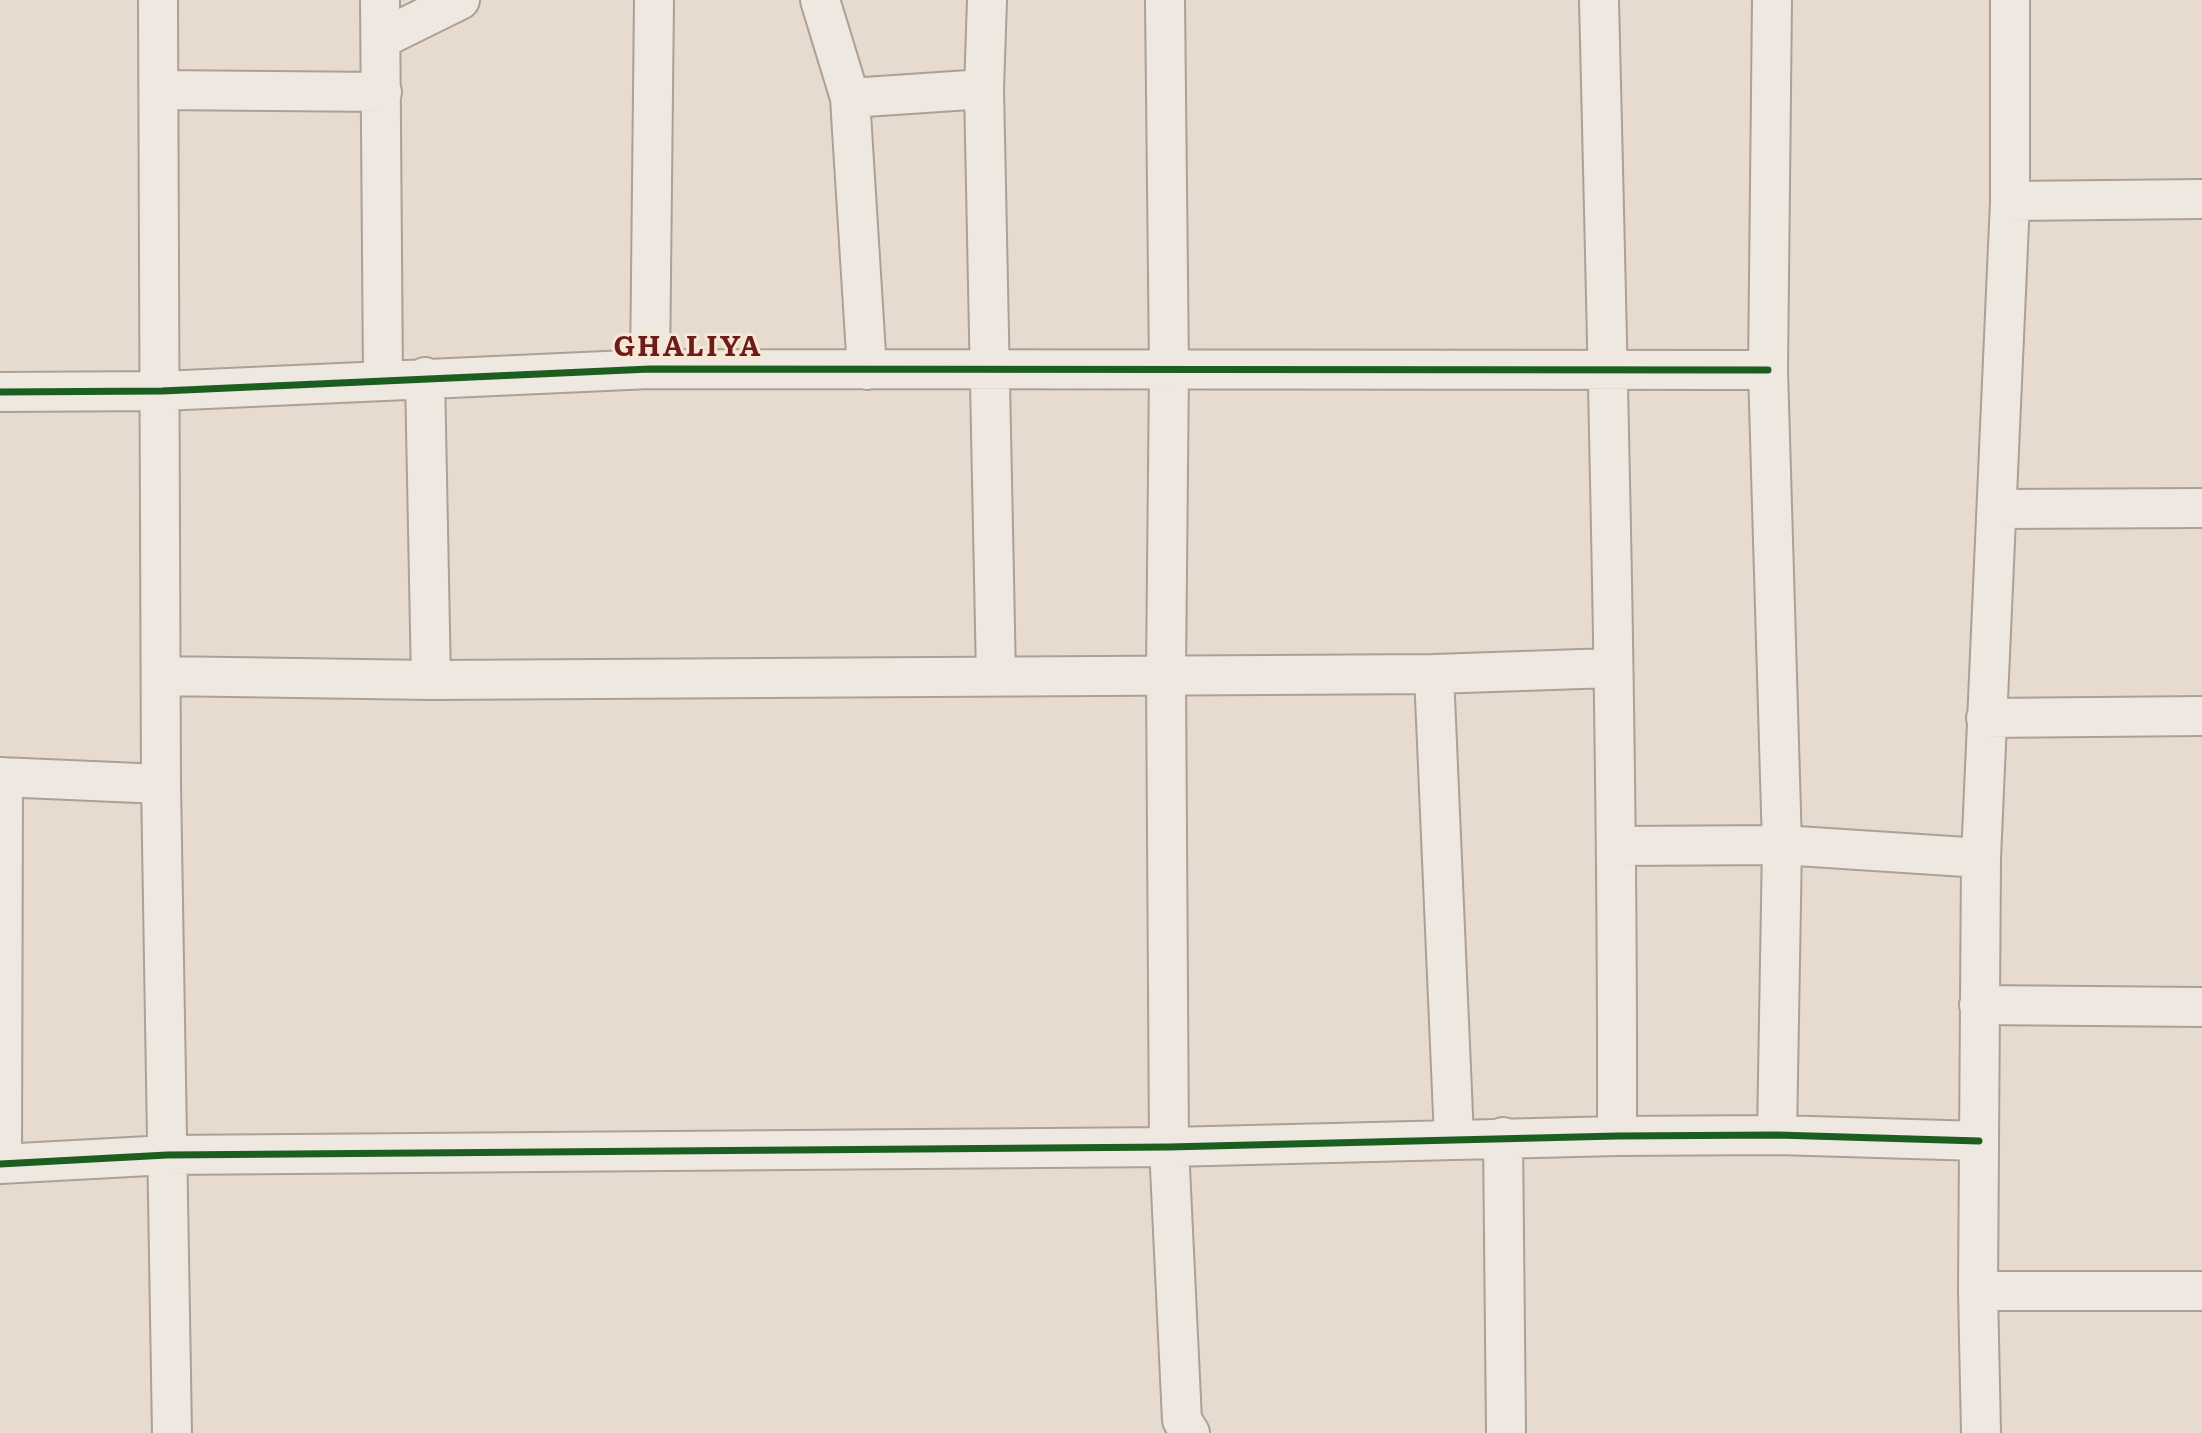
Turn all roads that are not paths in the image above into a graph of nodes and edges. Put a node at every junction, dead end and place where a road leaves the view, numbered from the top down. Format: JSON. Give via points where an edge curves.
{"nodes":[{"id":1,"x":158,"y":0,"type":"edge"},
{"id":2,"x":380,"y":0,"type":"edge"},
{"id":3,"x":460,"y":0,"type":"edge"},
{"id":4,"x":654,"y":0,"type":"edge"},
{"id":5,"x":820,"y":0,"type":"edge"},
{"id":6,"x":987,"y":0,"type":"edge"},
{"id":7,"x":1165,"y":0,"type":"edge"},
{"id":8,"x":1599,"y":0,"type":"edge"},
{"id":9,"x":1772,"y":0,"type":"edge"},
{"id":10,"x":2010,"y":0,"type":"edge"},
{"id":11,"x":381,"y":39,"type":"junction"},
{"id":12,"x":984,"y":89,"type":"junction"},
{"id":13,"x":159,"y":90,"type":"junction"},
{"id":14,"x":382,"y":92,"type":"junction"},
{"id":15,"x":850,"y":98,"type":"junction"},
{"id":16,"x":2202,"y":199,"type":"edge"},
{"id":17,"x":2010,"y":201,"type":"junction"},
{"id":18,"x":1169,"y":368,"type":"junction"},
{"id":19,"x":650,"y":369,"type":"junction"},
{"id":20,"x":867,"y":370,"type":"junction"},
{"id":21,"x":989,"y":370,"type":"junction"},
{"id":22,"x":1608,"y":370,"type":"junction"},
{"id":23,"x":1768,"y":370,"type":"junction"},
{"id":24,"x":425,"y":377,"type":"junction"},
{"id":25,"x":383,"y":379,"type":"junction"},
{"id":26,"x":162,"y":391,"type":"junction"},
{"id":27,"x":0,"y":393,"type":"edge"},
{"id":28,"x":2202,"y":508,"type":"edge"},
{"id":29,"x":1997,"y":509,"type":"junction"},
{"id":30,"x":1611,"y":668,"type":"junction"},
{"id":31,"x":1166,"y":674,"type":"junction"},
{"id":32,"x":1434,"y":674,"type":"junction"},
{"id":33,"x":162,"y":676,"type":"junction"},
{"id":34,"x":996,"y":676,"type":"junction"},
{"id":35,"x":431,"y":680,"type":"junction"},
{"id":36,"x":2202,"y":716,"type":"edge"},
{"id":37,"x":1986,"y":718,"type":"junction"},
{"id":38,"x":2,"y":777,"type":"edge"},
{"id":39,"x":161,"y":784,"type":"junction"},
{"id":40,"x":1782,"y":845,"type":"junction"},
{"id":41,"x":1618,"y":846,"type":"junction"},
{"id":42,"x":1981,"y":858,"type":"junction"},
{"id":43,"x":1979,"y":1005,"type":"junction"},
{"id":44,"x":2202,"y":1007,"type":"edge"},
{"id":45,"x":1777,"y":1135,"type":"junction"},
{"id":46,"x":1617,"y":1136,"type":"junction"},
{"id":47,"x":1454,"y":1138,"type":"junction"},
{"id":48,"x":1503,"y":1138,"type":"junction"},
{"id":49,"x":1979,"y":1141,"type":"junction"},
{"id":50,"x":1169,"y":1147,"type":"junction"},
{"id":51,"x":167,"y":1155,"type":"junction"},
{"id":52,"x":1,"y":1164,"type":"edge"},
{"id":53,"x":1978,"y":1291,"type":"junction"},
{"id":54,"x":2202,"y":1291,"type":"edge"},
{"id":55,"x":172,"y":1433,"type":"edge"},
{"id":56,"x":1190,"y":1433,"type":"edge"},
{"id":57,"x":1506,"y":1433,"type":"edge"},
{"id":58,"x":1981,"y":1433,"type":"edge"}],
"edges":[{"from":1,"to":13,"type":"street"},
{"from":2,"to":11,"type":"street"},
{"from":3,"to":11,"type":"street"},
{"from":4,"to":19,"type":"street"},
{"from":5,"to":15,"type":"street"},
{"from":6,"to":12,"type":"street"},
{"from":7,"to":18,"type":"street"},
{"from":8,"to":22,"type":"street"},
{"from":9,"to":23,"type":"street"},
{"from":10,"to":17,"type":"street"},
{"from":11,"to":14,"type":"street"},
{"from":12,"to":15,"type":"street"},
{"from":12,"to":21,"type":"street"},
{"from":13,"to":14,"type":"street"},
{"from":13,"to":26,"type":"street"},
{"from":14,"to":25,"type":"street"},
{"from":15,"to":20,"type":"street"},
{"from":16,"to":17,"type":"street"},
{"from":17,"to":29,"type":"street"},
{"from":18,"to":21,"type":"street"},
{"from":18,"to":22,"type":"street"},
{"from":18,"to":31,"type":"street"},
{"from":19,"to":20,"type":"street"},
{"from":19,"to":24,"type":"street"},
{"from":20,"to":21,"type":"street"},
{"from":21,"to":34,"type":"street"},
{"from":22,"to":23,"type":"street"},
{"from":22,"to":30,"type":"street"},
{"from":23,"to":40,"type":"street"},
{"from":24,"to":25,"type":"street"},
{"from":24,"to":35,"type":"street"},
{"from":25,"to":26,"type":"street"},
{"from":26,"to":27,"type":"street"},
{"from":26,"to":33,"type":"street"},
{"from":28,"to":29,"type":"street"},
{"from":29,"to":37,"type":"street"},
{"from":30,"to":32,"type":"street"},
{"from":30,"to":41,"type":"street"},
{"from":31,"to":32,"type":"street"},
{"from":31,"to":34,"type":"street"},
{"from":31,"to":50,"type":"street"},
{"from":32,"to":47,"type":"street"},
{"from":33,"to":35,"type":"street"},
{"from":33,"to":39,"type":"street"},
{"from":34,"to":35,"type":"street"},
{"from":36,"to":37,"type":"street"},
{"from":37,"to":42,"type":"street"},
{"from":38,"to":39,"type":"street"},
{"from":38,"to":52,"type":"street"},
{"from":39,"to":51,"type":"street"},
{"from":40,"to":41,"type":"street"},
{"from":40,"to":42,"type":"street"},
{"from":40,"to":45,"type":"street"},
{"from":41,"to":46,"type":"street"},
{"from":42,"to":43,"type":"street"},
{"from":43,"to":44,"type":"street"},
{"from":43,"to":49,"type":"street"},
{"from":45,"to":46,"type":"street"},
{"from":45,"to":49,"type":"street"},
{"from":46,"to":48,"type":"street"},
{"from":47,"to":48,"type":"street"},
{"from":47,"to":50,"type":"street"},
{"from":48,"to":57,"type":"street"},
{"from":49,"to":53,"type":"street"},
{"from":50,"to":51,"type":"street"},
{"from":50,"to":56,"type":"street","via":[[1182,1420]]},
{"from":51,"to":52,"type":"street"},
{"from":51,"to":55,"type":"street"},
{"from":53,"to":54,"type":"street"},
{"from":53,"to":58,"type":"street"}]}
